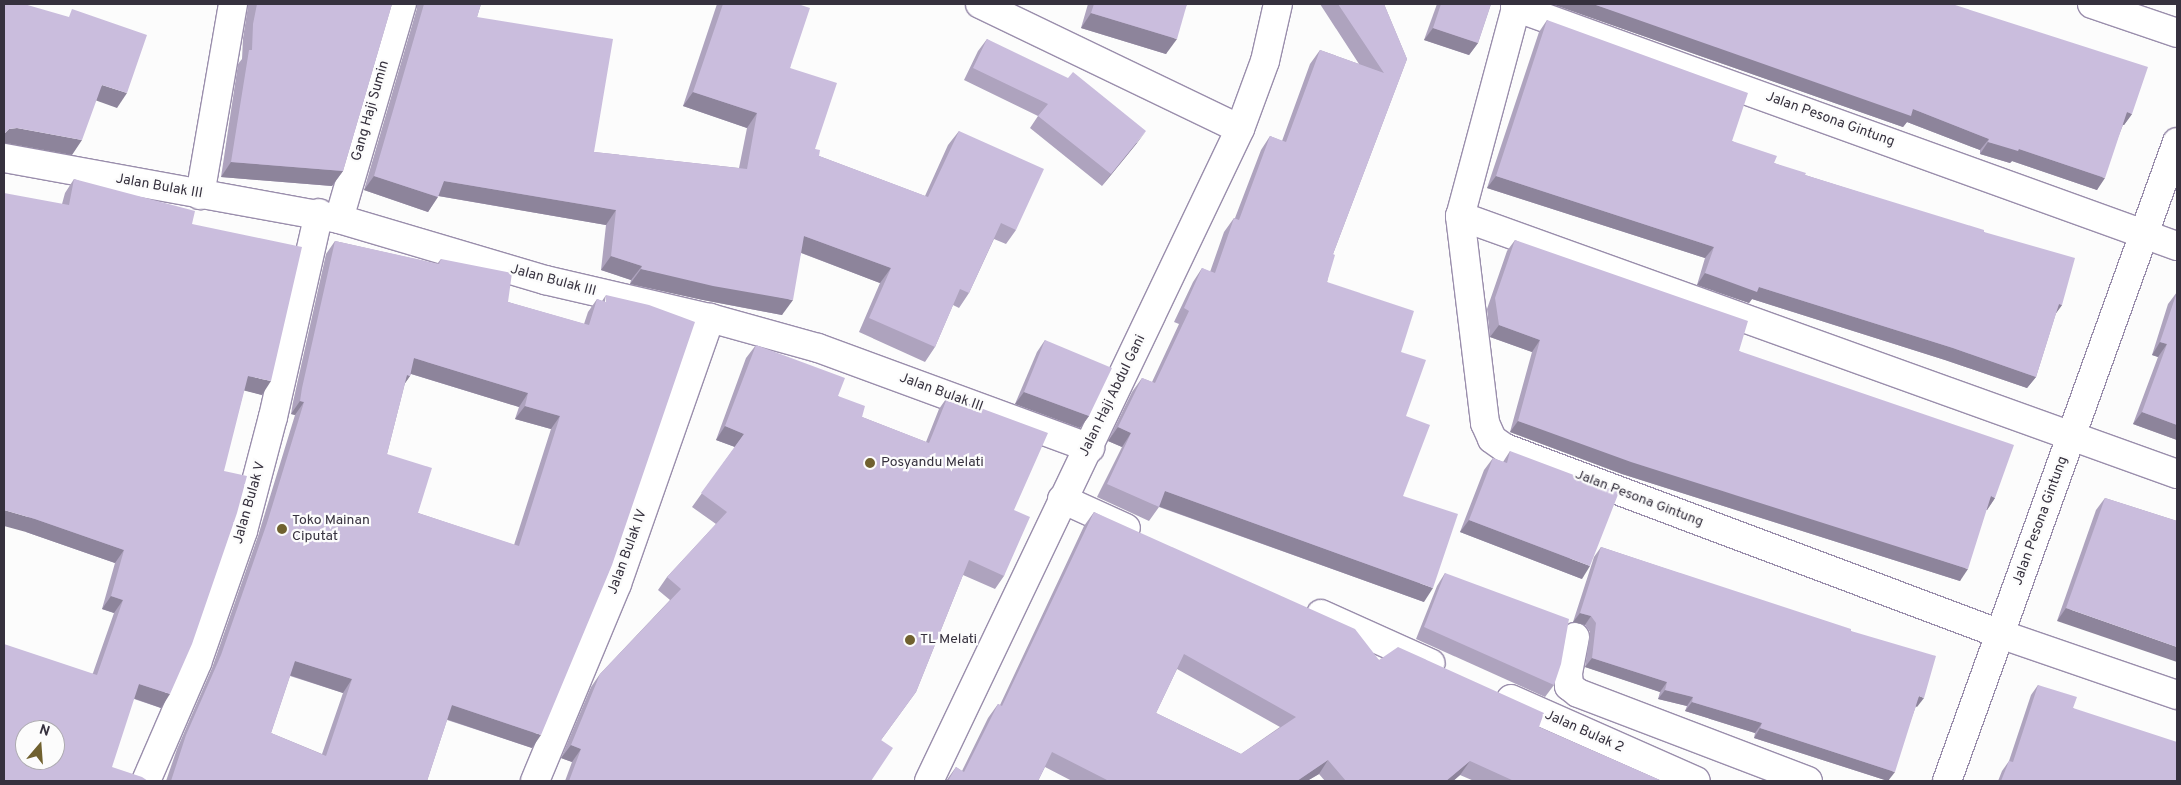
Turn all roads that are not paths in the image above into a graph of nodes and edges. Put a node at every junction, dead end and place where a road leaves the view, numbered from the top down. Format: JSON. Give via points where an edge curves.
{"nodes":[{"id":1,"x":232,"y":4,"type":"edge"},
{"id":2,"x":402,"y":4,"type":"edge"},
{"id":3,"x":980,"y":4,"type":"edge"},
{"id":4,"x":1278,"y":4,"type":"edge"},
{"id":5,"x":2092,"y":4,"type":"edge"},
{"id":6,"x":1516,"y":5,"type":"edge"},
{"id":7,"x":2177,"y":32,"type":"edge"},
{"id":8,"x":1240,"y":128,"type":"junction"},
{"id":9,"x":2177,"y":142,"type":"edge"},
{"id":10,"x":4,"y":158,"type":"edge"},
{"id":11,"x":200,"y":195,"type":"junction"},
{"id":12,"x":329,"y":216,"type":"junction"},
{"id":13,"x":1460,"y":216,"type":"junction"},
{"id":14,"x":2144,"y":234,"type":"junction"},
{"id":15,"x":2177,"y":246,"type":"edge"},
{"id":16,"x":710,"y":318,"type":"junction"},
{"id":17,"x":2071,"y":436,"type":"junction"},
{"id":18,"x":1090,"y":448,"type":"junction"},
{"id":19,"x":2177,"y":474,"type":"edge"},
{"id":20,"x":1062,"y":499,"type":"junction"},
{"id":21,"x":1153,"y":540,"type":"edge"},
{"id":22,"x":1298,"y":604,"type":"edge"},
{"id":23,"x":2000,"y":634,"type":"junction"},
{"id":24,"x":1575,"y":637,"type":"dead end"},
{"id":25,"x":1452,"y":672,"type":"edge"},
{"id":26,"x":1488,"y":689,"type":"edge"},
{"id":27,"x":2177,"y":694,"type":"edge"},
{"id":28,"x":146,"y":781,"type":"edge"},
{"id":29,"x":536,"y":781,"type":"edge"},
{"id":30,"x":929,"y":781,"type":"edge"},
{"id":31,"x":1696,"y":781,"type":"edge"},
{"id":32,"x":1808,"y":781,"type":"edge"},
{"id":33,"x":1947,"y":781,"type":"edge"}],
"edges":[{"from":1,"to":11,"type":"street"},
{"from":2,"to":12,"type":"street","name":"Gang Haji Sumin"},
{"from":3,"to":8,"type":"street"},
{"from":4,"to":8,"type":"street","name":"Jalan Haji Abdul Gani","via":[[1265,61]]},
{"from":5,"to":7,"type":"street"},
{"from":6,"to":13,"type":"street","name":"Jalan Pesona Gintung"},
{"from":6,"to":14,"type":"street","name":"Jalan Pesona Gintung"},
{"from":8,"to":18,"type":"street","name":"Jalan Haji Abdul Gani"},
{"from":9,"to":14,"type":"street","name":"Jalan Pesona Gintung"},
{"from":10,"to":11,"type":"street","name":"Jalan Bulak III"},
{"from":11,"to":12,"type":"street","name":"Jalan Bulak III"},
{"from":12,"to":16,"type":"street","name":"Jalan Bulak III","via":[[545,280]]},
{"from":12,"to":28,"type":"street","name":"Jalan Bulak V","via":[[243,531],[197,663]]},
{"from":13,"to":17,"type":"street"},
{"from":13,"to":23,"type":"street","name":"Jalan Pesona Gintung","via":[[1485,423],[1492,439],[1505,448]]},
{"from":14,"to":15,"type":"street","name":"Jalan Pesona Gintung"},
{"from":14,"to":17,"type":"street","name":"Jalan Pesona Gintung"},
{"from":16,"to":18,"type":"street","name":"Jalan Bulak III","via":[[818,348]]},
{"from":16,"to":29,"type":"street","name":"Jalan Bulak IV","via":[[618,584]]},
{"from":17,"to":19,"type":"street"},
{"from":17,"to":23,"type":"street","name":"Jalan Pesona Gintung"},
{"from":18,"to":20,"type":"street","name":"Jalan Haji Abdul Gani"},
{"from":20,"to":21,"type":"street"},
{"from":20,"to":30,"type":"street","name":"Jalan Haji Abdul Gani"},
{"from":22,"to":25,"type":"street"},
{"from":23,"to":27,"type":"street","name":"Jalan Pesona Gintung"},
{"from":23,"to":33,"type":"street","name":"Jalan Pesona Gintung"},
{"from":24,"to":32,"type":"street","via":[[1568,674],[1569,686],[1578,693]]},
{"from":26,"to":31,"type":"street","name":"Jalan Bulak 2"}]}
